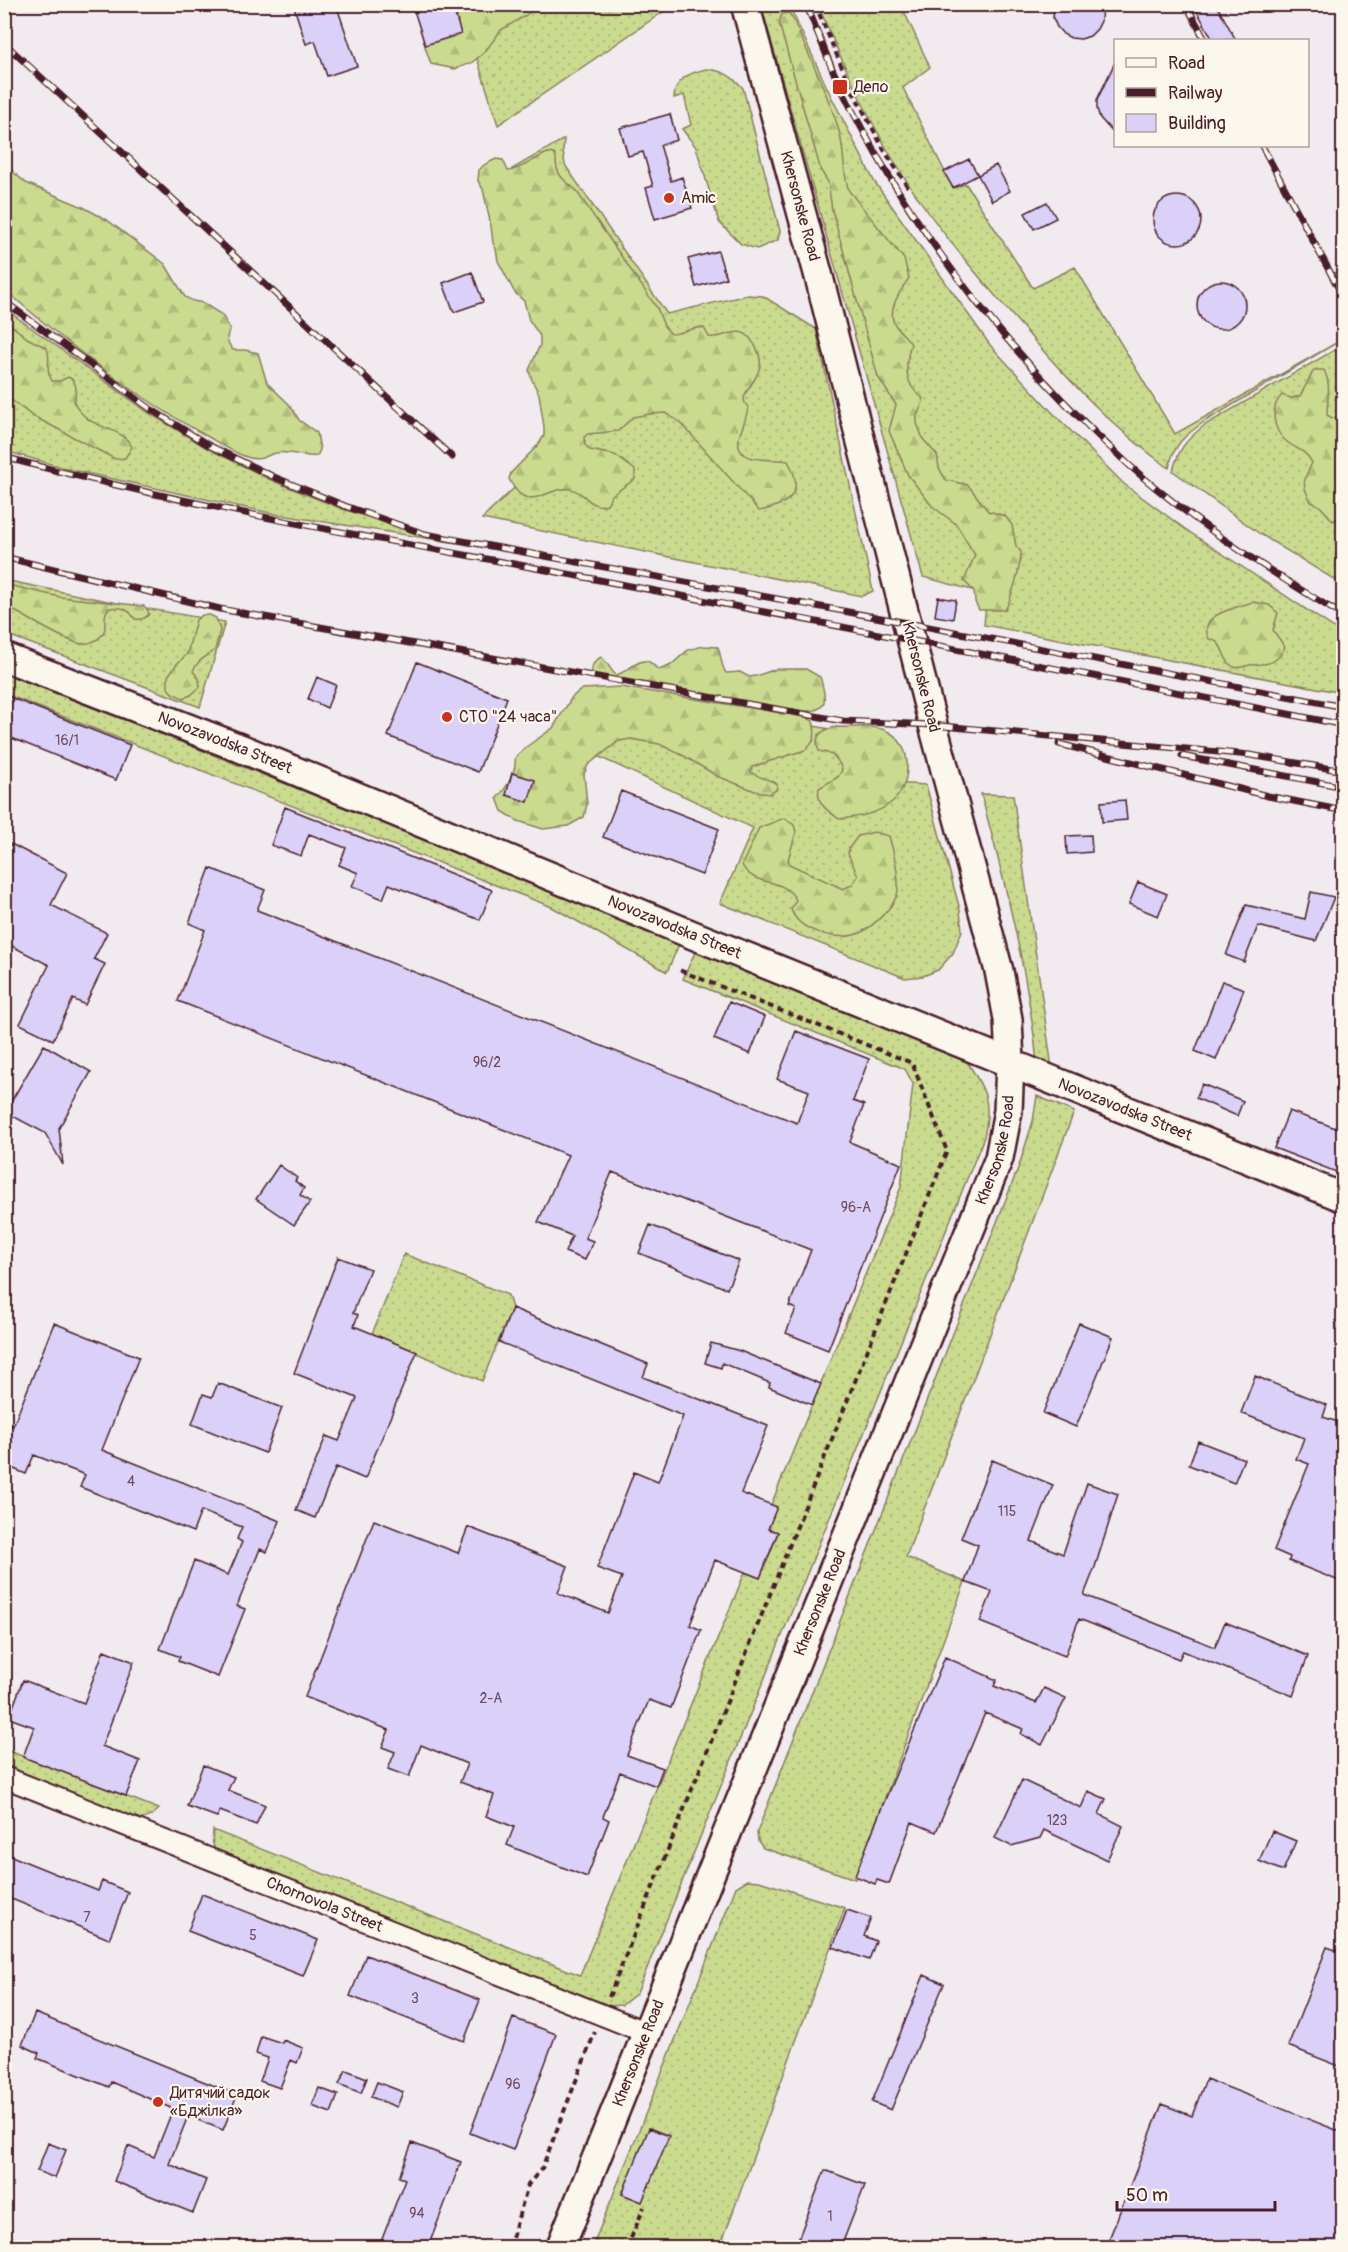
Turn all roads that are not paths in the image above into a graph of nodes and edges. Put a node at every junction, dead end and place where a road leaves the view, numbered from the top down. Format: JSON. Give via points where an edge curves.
{"nodes":[{"id":1,"x":745,"y":4,"type":"edge"},
{"id":2,"x":4,"y":657,"type":"edge"},
{"id":3,"x":1010,"y":1063,"type":"junction"},
{"id":4,"x":1344,"y":1198,"type":"edge"},
{"id":5,"x":4,"y":1777,"type":"edge"},
{"id":6,"x":645,"y":2032,"type":"junction"},
{"id":7,"x":561,"y":2247,"type":"edge"}],
"edges":[{"from":1,"to":3,"type":"main road","name":"Khersonske Road","via":[[999,971],[1008,1019]]},
{"from":2,"to":3,"type":"main road","name":"Novozavodska Street","via":[[240,748]]},
{"from":3,"to":4,"type":"main road","name":"Novozavodska Street"},
{"from":3,"to":6,"type":"main road","name":"Khersonske Road","via":[[1008,1111],[999,1158]]},
{"from":5,"to":6,"type":"street","name":"Chornovola Street"},
{"from":6,"to":7,"type":"main road","name":"Khersonske Road"}]}
